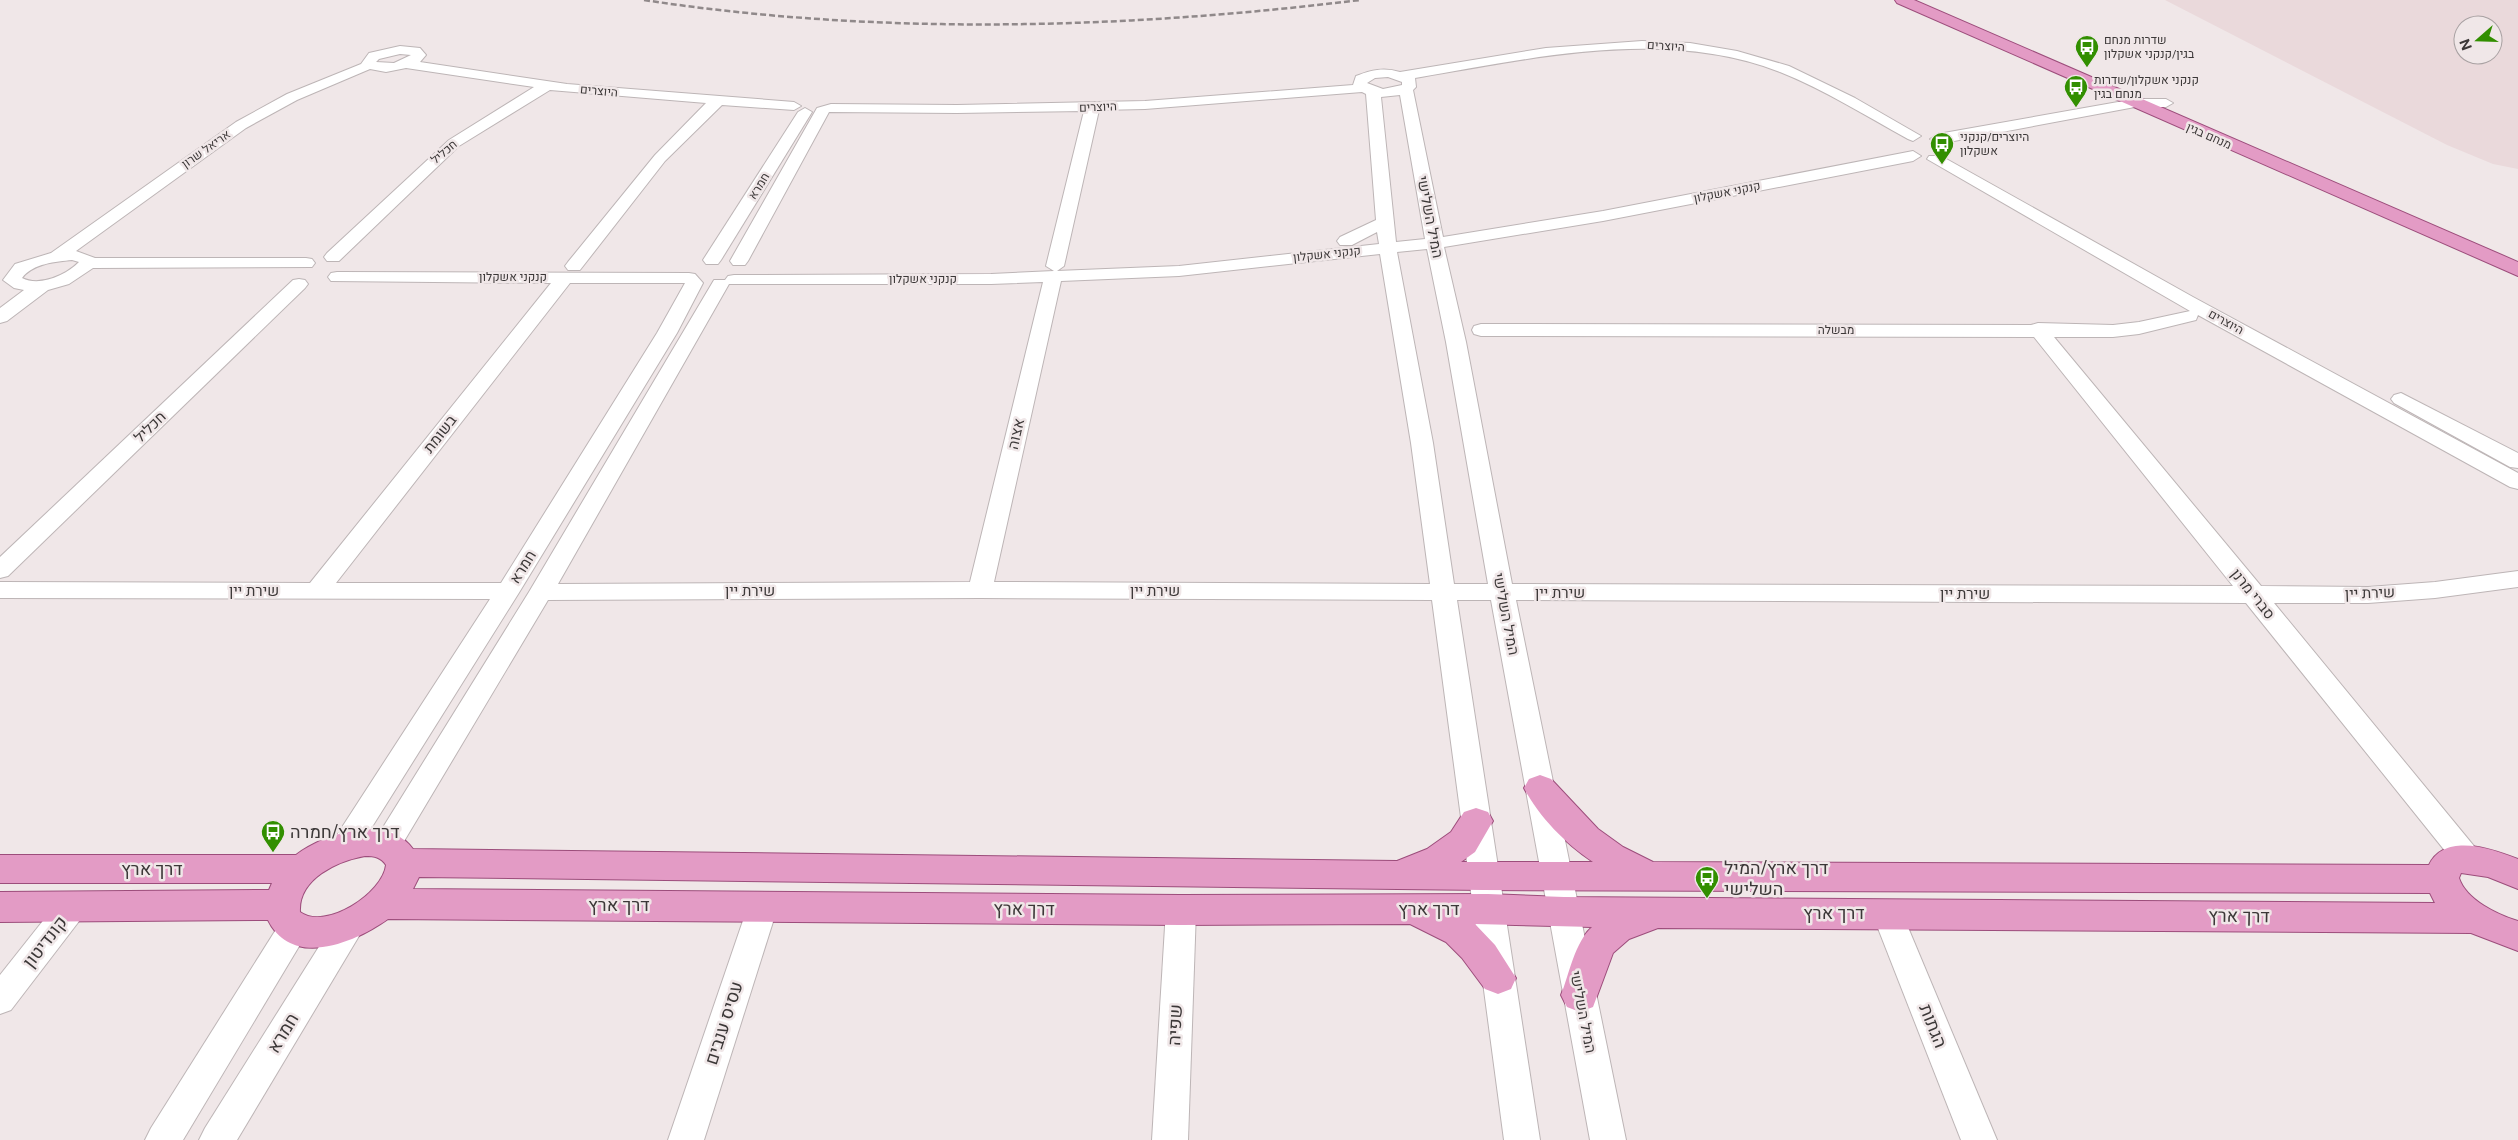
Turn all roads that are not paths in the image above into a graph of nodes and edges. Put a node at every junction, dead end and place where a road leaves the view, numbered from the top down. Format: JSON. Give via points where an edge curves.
{"nodes":[{"id":1,"x":1902,"y":0,"type":"edge"},
{"id":2,"x":1930,"y":0,"type":"edge"},
{"id":3,"x":411,"y":61,"type":"junction"},
{"id":4,"x":376,"y":66,"type":"junction"},
{"id":5,"x":2076,"y":77,"type":"junction"},
{"id":6,"x":1406,"y":82,"type":"junction"},
{"id":7,"x":546,"y":86,"type":"junction"},
{"id":8,"x":1366,"y":87,"type":"junction"},
{"id":9,"x":718,"y":101,"type":"junction"},
{"id":10,"x":802,"y":103,"type":"junction"},
{"id":11,"x":2135,"y":103,"type":"junction"},
{"id":12,"x":827,"y":104,"type":"junction"},
{"id":13,"x":1092,"y":107,"type":"junction"},
{"id":14,"x":2160,"y":107,"type":"junction"},
{"id":15,"x":2103,"y":109,"type":"junction"},
{"id":16,"x":2120,"y":118,"type":"junction"},
{"id":17,"x":2203,"y":134,"type":"junction"},
{"id":18,"x":1938,"y":139,"type":"junction"},
{"id":19,"x":1903,"y":141,"type":"junction"},
{"id":20,"x":1950,"y":154,"type":"junction"},
{"id":21,"x":1913,"y":156,"type":"junction"},
{"id":22,"x":1432,"y":228,"type":"junction"},
{"id":23,"x":1466,"y":233,"type":"junction"},
{"id":24,"x":1387,"y":235,"type":"junction"},
{"id":25,"x":1349,"y":247,"type":"junction"},
{"id":26,"x":57,"y":256,"type":"junction"},
{"id":27,"x":2518,"y":256,"type":"edge"},
{"id":28,"x":333,"y":257,"type":"junction"},
{"id":29,"x":85,"y":260,"type":"junction"},
{"id":30,"x":306,"y":262,"type":"junction"},
{"id":31,"x":350,"y":264,"type":"junction"},
{"id":32,"x":1440,"y":266,"type":"junction"},
{"id":33,"x":2518,"y":270,"type":"edge"},
{"id":34,"x":698,"y":271,"type":"junction"},
{"id":35,"x":1054,"y":271,"type":"junction"},
{"id":36,"x":569,"y":272,"type":"junction"},
{"id":37,"x":734,"y":272,"type":"junction"},
{"id":38,"x":1394,"y":273,"type":"junction"},
{"id":39,"x":73,"y":276,"type":"junction"},
{"id":40,"x":338,"y":277,"type":"junction"},
{"id":41,"x":294,"y":280,"type":"junction"},
{"id":42,"x":18,"y":285,"type":"junction"},
{"id":43,"x":43,"y":285,"type":"junction"},
{"id":44,"x":0,"y":298,"type":"edge"},
{"id":45,"x":2188,"y":308,"type":"junction"},
{"id":46,"x":0,"y":317,"type":"edge"},
{"id":47,"x":1451,"y":318,"type":"junction"},
{"id":48,"x":2038,"y":329,"type":"junction"},
{"id":49,"x":1481,"y":330,"type":"junction"},
{"id":50,"x":1456,"y":342,"type":"junction"},
{"id":51,"x":2518,"y":462,"type":"edge"},
{"id":52,"x":2518,"y":482,"type":"edge"},
{"id":53,"x":0,"y":570,"type":"edge"},
{"id":54,"x":2518,"y":579,"type":"edge"},
{"id":55,"x":0,"y":590,"type":"edge"},
{"id":56,"x":980,"y":590,"type":"junction"},
{"id":57,"x":508,"y":591,"type":"junction"},
{"id":58,"x":316,"y":592,"type":"junction"},
{"id":59,"x":541,"y":592,"type":"junction"},
{"id":60,"x":1443,"y":593,"type":"junction"},
{"id":61,"x":1502,"y":593,"type":"junction"},
{"id":62,"x":2253,"y":594,"type":"junction"},
{"id":63,"x":1540,"y":788,"type":"junction"},
{"id":64,"x":1476,"y":821,"type":"junction"},
{"id":65,"x":345,"y":846,"type":"junction"},
{"id":66,"x":395,"y":854,"type":"junction"},
{"id":67,"x":304,"y":868,"type":"junction"},
{"id":68,"x":0,"y":869,"type":"edge"},
{"id":69,"x":2455,"y":869,"type":"junction"},
{"id":70,"x":1400,"y":875,"type":"junction"},
{"id":71,"x":2518,"y":875,"type":"edge"},
{"id":72,"x":1483,"y":876,"type":"junction"},
{"id":73,"x":1556,"y":876,"type":"junction"},
{"id":74,"x":1650,"y":876,"type":"junction"},
{"id":75,"x":383,"y":904,"type":"junction"},
{"id":76,"x":762,"y":906,"type":"junction"},
{"id":77,"x":0,"y":907,"type":"edge"},
{"id":78,"x":72,"y":907,"type":"junction"},
{"id":79,"x":1488,"y":909,"type":"junction"},
{"id":80,"x":1181,"y":910,"type":"junction"},
{"id":81,"x":1409,"y":910,"type":"junction"},
{"id":82,"x":1564,"y":912,"type":"junction"},
{"id":83,"x":1658,"y":912,"type":"junction"},
{"id":84,"x":1887,"y":913,"type":"junction"},
{"id":85,"x":287,"y":917,"type":"junction"},
{"id":86,"x":2474,"y":918,"type":"junction"},
{"id":87,"x":348,"y":926,"type":"junction"},
{"id":88,"x":2518,"y":936,"type":"edge"},
{"id":89,"x":1498,"y":978,"type":"junction"},
{"id":90,"x":1580,"y":995,"type":"junction"},
{"id":91,"x":0,"y":1000,"type":"edge"},
{"id":92,"x":163,"y":1140,"type":"edge"},
{"id":93,"x":217,"y":1140,"type":"edge"},
{"id":94,"x":686,"y":1140,"type":"edge"},
{"id":95,"x":1170,"y":1140,"type":"edge"},
{"id":96,"x":1522,"y":1140,"type":"edge"},
{"id":97,"x":1608,"y":1140,"type":"edge"},
{"id":98,"x":1979,"y":1140,"type":"edge"}],
"edges":[{"from":1,"to":5,"type":"main road","name":"מנחם בגין"},
{"from":2,"to":14,"type":"main road","name":"מנחם בגין"},
{"from":3,"to":4,"type":"street"},
{"from":3,"to":7,"type":"street","name":"היוצרים"},
{"from":3,"to":10,"type":"street","name":"היוצרים"},
{"from":4,"to":26,"type":"street","name":"אריאל שרון","via":[[292,97],[241,125]]},
{"from":4,"to":29,"type":"street","name":"אריאל שרון","via":[[260,126]]},
{"from":5,"to":11,"type":"main road","name":"מנחם בגין"},
{"from":5,"to":15,"type":"main road","via":[[2108,100]]},
{"from":6,"to":8,"type":"street","via":[[1394,92]]},
{"from":6,"to":8,"type":"street","via":[[1389,73],[1373,74],[1365,76]]},
{"from":6,"to":19,"type":"street","name":"היוצרים","via":[[1591,54],[1643,50],[1678,52],[1728,60],[1773,73]]},
{"from":6,"to":22,"type":"street","name":"המיל השלישי"},
{"from":7,"to":9,"type":"street","name":"היוצרים"},
{"from":7,"to":28,"type":"street","name":"חכליל","via":[[454,143]]},
{"from":8,"to":12,"type":"street","name":"היוצרים","via":[[1144,98]]},
{"from":8,"to":13,"type":"street","name":"היוצרים","via":[[1246,99]]},
{"from":8,"to":24,"type":"street"},
{"from":9,"to":10,"type":"street","name":"היוצרים"},
{"from":9,"to":36,"type":"street","name":"בשומת","via":[[660,158]]},
{"from":10,"to":12,"type":"street"},
{"from":10,"to":34,"type":"street","name":"חמרא"},
{"from":11,"to":14,"type":"main road","name":"מנחם בגין"},
{"from":11,"to":15,"type":"street"},
{"from":12,"to":13,"type":"street","name":"היוצרים"},
{"from":12,"to":37,"type":"street","name":"חמרא"},
{"from":13,"to":35,"type":"street","name":"אצוה"},
{"from":14,"to":16,"type":"street"},
{"from":14,"to":17,"type":"main road","name":"מנחם בגין"},
{"from":14,"to":27,"type":"main road","name":"מנחם בגין"},
{"from":15,"to":18,"type":"street"},
{"from":16,"to":17,"type":"main road","via":[[2157,122]]},
{"from":16,"to":20,"type":"street"},
{"from":17,"to":33,"type":"main road","name":"מנחם בגין"},
{"from":18,"to":19,"type":"street"},
{"from":18,"to":20,"type":"street"},
{"from":19,"to":21,"type":"street","name":"היוצרים"},
{"from":19,"to":23,"type":"street","name":"קנקני אשקלון"},
{"from":20,"to":21,"type":"street"},
{"from":20,"to":45,"type":"street","name":"היוצרים"},
{"from":20,"to":51,"type":"street","name":"היוצרים"},
{"from":21,"to":23,"type":"street","name":"קנקני אשקלון","via":[[1612,214]]},
{"from":22,"to":23,"type":"street","name":"קנקני אשקלון"},
{"from":22,"to":23,"type":"street","via":[[1445,220]]},
{"from":22,"to":24,"type":"street","name":"קנקני אשקלון"},
{"from":22,"to":32,"type":"street","name":"המיל השלישי"},
{"from":23,"to":32,"type":"street"},
{"from":24,"to":25,"type":"street","name":"קנקני אשקלון"},
{"from":24,"to":25,"type":"street"},
{"from":24,"to":38,"type":"street"},
{"from":25,"to":35,"type":"street","name":"קנקני אשקלון","via":[[1179,271]]},
{"from":25,"to":38,"type":"street"},
{"from":26,"to":29,"type":"street"},
{"from":26,"to":42,"type":"street","via":[[18,270],[12,280]]},
{"from":28,"to":30,"type":"street"},
{"from":28,"to":31,"type":"street","via":[[345,259]]},
{"from":29,"to":30,"type":"street"},
{"from":29,"to":39,"type":"street","name":"אריאל שרון"},
{"from":30,"to":41,"type":"street","name":"חכליל","via":[[293,270]]},
{"from":31,"to":36,"type":"street","name":"קנקני אשקלון"},
{"from":31,"to":40,"type":"street"},
{"from":32,"to":47,"type":"street","name":"המיל השלישי"},
{"from":34,"to":36,"type":"street","name":"קנקני אשקלון"},
{"from":34,"to":37,"type":"street","via":[[727,259]]},
{"from":34,"to":37,"type":"street","via":[[706,285]]},
{"from":34,"to":57,"type":"street","name":"חמרא","via":[[667,333]]},
{"from":35,"to":37,"type":"street","name":"קנקני אשקלון"},
{"from":35,"to":56,"type":"street","name":"אצוה"},
{"from":36,"to":40,"type":"street","name":"קנקני אשקלון"},
{"from":36,"to":58,"type":"street","name":"בשומת"},
{"from":37,"to":59,"type":"street","name":"חמרא"},
{"from":38,"to":60,"type":"street"},
{"from":39,"to":41,"type":"street"},
{"from":39,"to":43,"type":"street"},
{"from":40,"to":41,"type":"street","name":"קנקני אשקלון","via":[[318,283]]},
{"from":41,"to":53,"type":"street","name":"חכליל"},
{"from":42,"to":43,"type":"street"},
{"from":42,"to":44,"type":"street"},
{"from":43,"to":46,"type":"street"},
{"from":45,"to":48,"type":"street","name":"מבשלה","via":[[2127,330]]},
{"from":45,"to":52,"type":"street","name":"היוצרים","via":[[2227,323]]},
{"from":47,"to":49,"type":"street","name":"מבשלה"},
{"from":47,"to":50,"type":"street","name":"המיל השלישי"},
{"from":48,"to":49,"type":"street","name":"מבשלה"},
{"from":48,"to":62,"type":"street","name":"סברי מרנן"},
{"from":49,"to":50,"type":"street","name":"מבשלה"},
{"from":50,"to":61,"type":"street","name":"המיל השלישי"},
{"from":54,"to":62,"type":"street","name":"שירת יין","via":[[2368,595]]},
{"from":55,"to":58,"type":"street","name":"שירת יין"},
{"from":56,"to":59,"type":"street","name":"שירת יין"},
{"from":56,"to":60,"type":"street","name":"שירת יין"},
{"from":57,"to":58,"type":"street","name":"שירת יין"},
{"from":57,"to":65,"type":"street","name":"חמרא"},
{"from":59,"to":66,"type":"street","name":"חמרא"},
{"from":60,"to":61,"type":"street","name":"שירת יין"},
{"from":60,"to":64,"type":"street"},
{"from":61,"to":62,"type":"street","name":"שירת יין"},
{"from":61,"to":63,"type":"street","name":"המיל השלישי"},
{"from":62,"to":69,"type":"street","name":"סברי מרנן"},
{"from":63,"to":73,"type":"street","name":"המיל השלישי"},
{"from":63,"to":74,"type":"main road","via":[[1570,826],[1616,860]]},
{"from":64,"to":70,"type":"main road","via":[[1463,842],[1440,859]]},
{"from":64,"to":72,"type":"street"},
{"from":65,"to":66,"type":"main road","via":[[374,842]]},
{"from":65,"to":67,"type":"main road"},
{"from":66,"to":70,"type":"main road"},
{"from":66,"to":75,"type":"main road","via":[[402,876]]},
{"from":67,"to":68,"type":"main road","name":"דרך ארץ"},
{"from":67,"to":85,"type":"main road","via":[[284,893]]},
{"from":69,"to":71,"type":"main road","via":[[2494,864]]},
{"from":69,"to":74,"type":"main road"},
{"from":69,"to":86,"type":"main road","via":[[2452,898]]},
{"from":70,"to":72,"type":"main road"},
{"from":72,"to":73,"type":"main road"},
{"from":72,"to":79,"type":"street"},
{"from":73,"to":74,"type":"main road"},
{"from":73,"to":82,"type":"street","name":"המיל השלישי"},
{"from":75,"to":76,"type":"main road","name":"דרך ארץ"},
{"from":75,"to":87,"type":"main road"},
{"from":76,"to":80,"type":"main road","name":"דרך ארץ"},
{"from":76,"to":94,"type":"street","name":"עסיס ענבים"},
{"from":77,"to":78,"type":"main road"},
{"from":78,"to":85,"type":"main road"},
{"from":78,"to":91,"type":"street","name":"קונדיטון"},
{"from":79,"to":81,"type":"main road","name":"דרך ארץ"},
{"from":79,"to":82,"type":"main road","name":"דרך ארץ"},
{"from":79,"to":89,"type":"street"},
{"from":80,"to":81,"type":"main road","name":"דרך ארץ"},
{"from":80,"to":95,"type":"street","name":"שפיה"},
{"from":81,"to":89,"type":"main road","via":[[1460,930]]},
{"from":82,"to":83,"type":"main road","name":"דרך ארץ"},
{"from":82,"to":90,"type":"street","name":"המיל השלישי"},
{"from":83,"to":84,"type":"main road","name":"דרך ארץ"},
{"from":83,"to":90,"type":"main road","via":[[1616,928],[1598,944]]},
{"from":84,"to":86,"type":"main road","name":"דרך ארץ"},
{"from":84,"to":98,"type":"street","name":"הגתות"},
{"from":85,"to":87,"type":"main road","via":[[308,933]]},
{"from":85,"to":92,"type":"street"},
{"from":86,"to":88,"type":"main road"},
{"from":87,"to":93,"type":"street","name":"חמרא"},
{"from":89,"to":96,"type":"street"},
{"from":90,"to":97,"type":"street","name":"המיל השלישי"}]}
